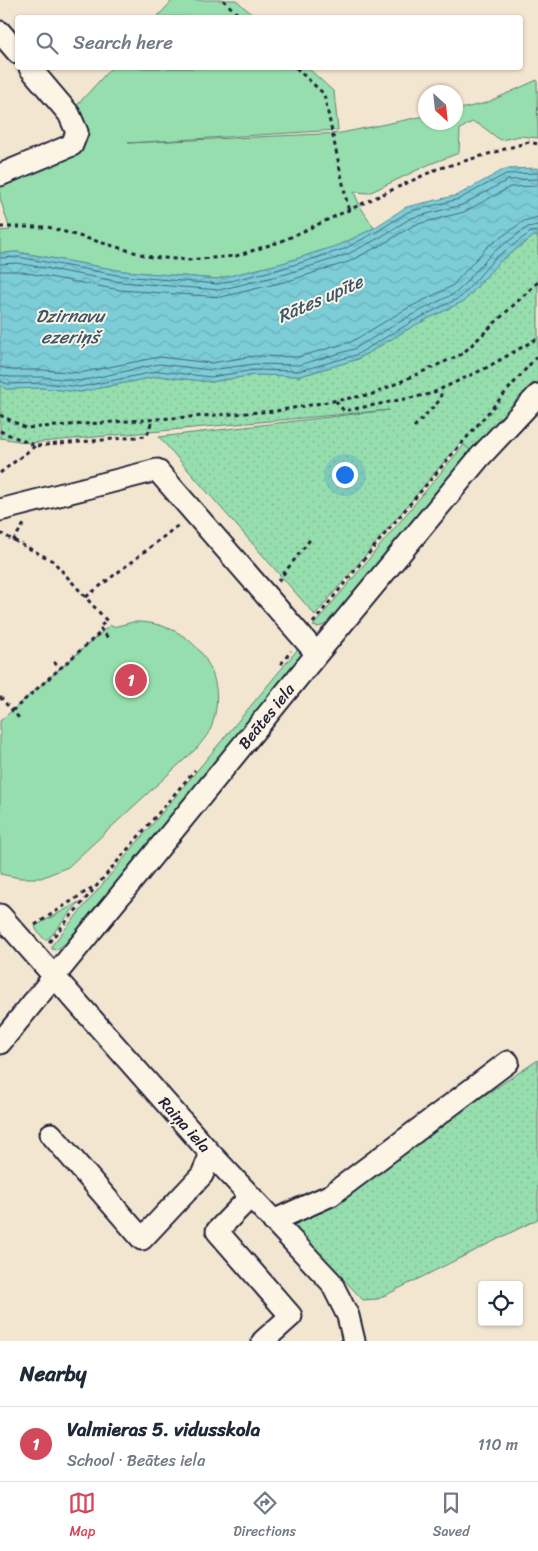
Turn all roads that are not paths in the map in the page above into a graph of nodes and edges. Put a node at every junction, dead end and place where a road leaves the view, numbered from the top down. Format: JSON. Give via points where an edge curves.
{"nodes":[{"id":1,"x":0,"y":32,"type":"edge"},
{"id":2,"x":15,"y":50,"type":"edge"},
{"id":3,"x":32,"y":70,"type":"edge"},
{"id":4,"x":0,"y":175,"type":"edge"},
{"id":5,"x":538,"y":395,"type":"edge"},
{"id":6,"x":0,"y":510,"type":"edge"},
{"id":7,"x":316,"y":654,"type":"junction"},
{"id":8,"x":0,"y":915,"type":"edge"},
{"id":9,"x":55,"y":977,"type":"junction"},
{"id":10,"x":0,"y":1043,"type":"edge"},
{"id":11,"x":508,"y":1062,"type":"dead end"},
{"id":12,"x":51,"y":1134,"type":"dead end"},
{"id":13,"x":211,"y":1154,"type":"junction"},
{"id":14,"x":250,"y":1197,"type":"junction"},
{"id":15,"x":273,"y":1221,"type":"junction"},
{"id":16,"x":263,"y":1341,"type":"edge"},
{"id":17,"x":354,"y":1341,"type":"edge"}],
"edges":[{"from":1,"to":2,"type":"street"},
{"from":3,"to":4,"type":"street","via":[[69,114],[77,132],[72,145]]},
{"from":5,"to":7,"type":"street","name":"Beātes iela","via":[[494,440]]},
{"from":6,"to":7,"type":"street","via":[[157,470]]},
{"from":7,"to":9,"type":"street","name":"Beātes iela"},
{"from":8,"to":9,"type":"street","name":"Raiņa iela"},
{"from":9,"to":10,"type":"street","name":"Beātes iela"},
{"from":9,"to":13,"type":"street","name":"Raiņa iela"},
{"from":11,"to":15,"type":"street","via":[[331,1195]]},
{"from":12,"to":13,"type":"street","via":[[142,1239],[202,1175]]},
{"from":13,"to":14,"type":"street","name":"Raiņa iela"},
{"from":14,"to":15,"type":"street","name":"Raiņa iela"},
{"from":14,"to":16,"type":"street","via":[[218,1231],[291,1316]]},
{"from":15,"to":17,"type":"street","name":"Raiņa iela","via":[[331,1282],[348,1316]]}]}
